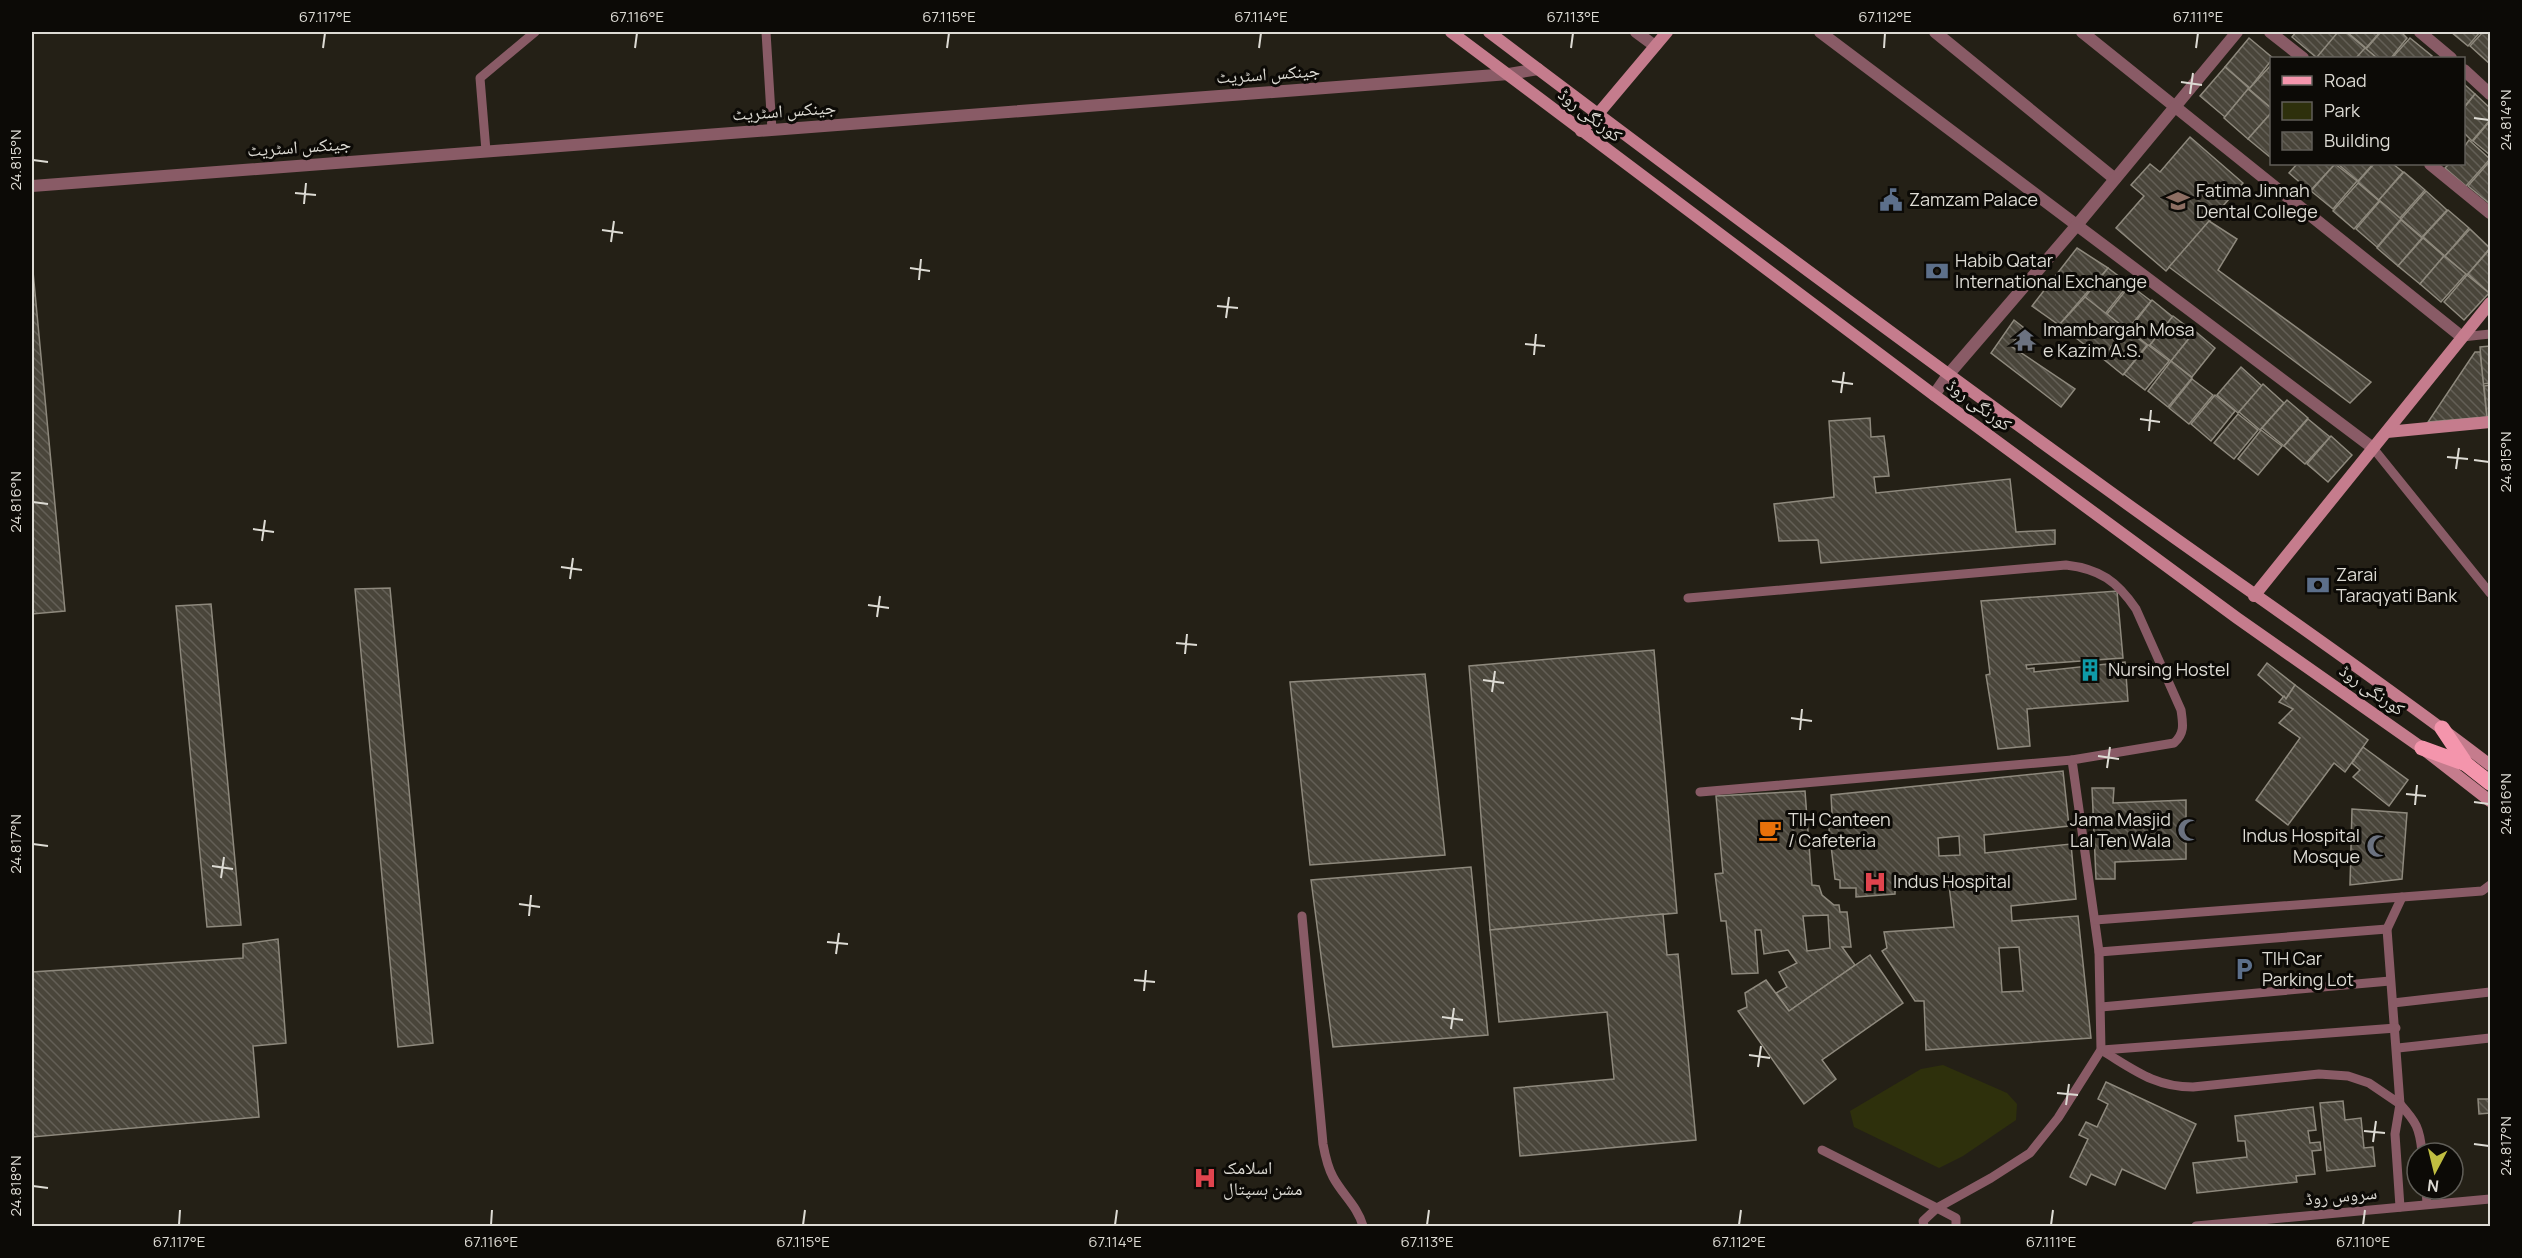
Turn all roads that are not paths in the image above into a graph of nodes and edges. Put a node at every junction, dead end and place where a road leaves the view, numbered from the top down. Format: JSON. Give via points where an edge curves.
{"nodes":[{"id":1,"x":536,"y":32,"type":"edge"},
{"id":2,"x":766,"y":32,"type":"edge"},
{"id":3,"x":1451,"y":32,"type":"edge"},
{"id":4,"x":1489,"y":32,"type":"edge"},
{"id":5,"x":1636,"y":32,"type":"edge"},
{"id":6,"x":1667,"y":32,"type":"edge"},
{"id":7,"x":1820,"y":32,"type":"edge"},
{"id":8,"x":1935,"y":32,"type":"edge"},
{"id":9,"x":2082,"y":32,"type":"edge"},
{"id":10,"x":2237,"y":32,"type":"edge"},
{"id":11,"x":2270,"y":32,"type":"edge"},
{"id":12,"x":2420,"y":32,"type":"edge"},
{"id":13,"x":1655,"y":46,"type":"junction"},
{"id":14,"x":2302,"y":57,"type":"edge"},
{"id":15,"x":2450,"y":57,"type":"edge"},
{"id":16,"x":1538,"y":69,"type":"junction"},
{"id":17,"x":2465,"y":72,"type":"edge"},
{"id":18,"x":1509,"y":74,"type":"junction"},
{"id":19,"x":2490,"y":94,"type":"edge"},
{"id":20,"x":2174,"y":107,"type":"junction"},
{"id":21,"x":1598,"y":114,"type":"junction"},
{"id":22,"x":772,"y":130,"type":"junction"},
{"id":23,"x":1581,"y":131,"type":"junction"},
{"id":24,"x":486,"y":151,"type":"junction"},
{"id":25,"x":2431,"y":165,"type":"edge"},
{"id":26,"x":2115,"y":179,"type":"junction"},
{"id":27,"x":32,"y":186,"type":"edge"},
{"id":28,"x":2490,"y":213,"type":"edge"},
{"id":29,"x":2077,"y":225,"type":"junction"},
{"id":30,"x":2490,"y":303,"type":"edge"},
{"id":31,"x":2490,"y":334,"type":"edge"},
{"id":32,"x":2462,"y":337,"type":"junction"},
{"id":33,"x":1948,"y":375,"type":"junction"},
{"id":34,"x":1934,"y":395,"type":"junction"},
{"id":35,"x":2490,"y":422,"type":"edge"},
{"id":36,"x":2387,"y":432,"type":"junction"},
{"id":37,"x":2373,"y":448,"type":"junction"},
{"id":38,"x":2490,"y":593,"type":"edge"},
{"id":39,"x":2254,"y":596,"type":"junction"},
{"id":40,"x":1688,"y":598,"type":"dead end"},
{"id":41,"x":2442,"y":728,"type":"junction"},
{"id":42,"x":2422,"y":748,"type":"junction"},
{"id":43,"x":2072,"y":760,"type":"junction"},
{"id":44,"x":2466,"y":764,"type":"junction"},
{"id":45,"x":2490,"y":765,"type":"edge"},
{"id":46,"x":2490,"y":783,"type":"edge"},
{"id":47,"x":1700,"y":792,"type":"dead end"},
{"id":48,"x":2490,"y":801,"type":"edge"},
{"id":49,"x":2490,"y":885,"type":"edge"},
{"id":50,"x":2402,"y":897,"type":"junction"},
{"id":51,"x":1302,"y":916,"type":"dead end"},
{"id":52,"x":2095,"y":920,"type":"junction"},
{"id":53,"x":2387,"y":929,"type":"junction"},
{"id":54,"x":2099,"y":952,"type":"junction"},
{"id":55,"x":2390,"y":981,"type":"junction"},
{"id":56,"x":2490,"y":992,"type":"edge"},
{"id":57,"x":2393,"y":1004,"type":"junction"},
{"id":58,"x":2101,"y":1007,"type":"junction"},
{"id":59,"x":2396,"y":1028,"type":"junction"},
{"id":60,"x":2490,"y":1038,"type":"edge"},
{"id":61,"x":2398,"y":1048,"type":"junction"},
{"id":62,"x":2101,"y":1050,"type":"junction"},
{"id":63,"x":2400,"y":1104,"type":"junction"},
{"id":64,"x":2421,"y":1141,"type":"edge"},
{"id":65,"x":1822,"y":1150,"type":"dead end"},
{"id":66,"x":2490,"y":1199,"type":"edge"},
{"id":67,"x":2427,"y":1201,"type":"edge"},
{"id":68,"x":2427,"y":1204,"type":"junction"},
{"id":69,"x":2400,"y":1207,"type":"junction"},
{"id":70,"x":1938,"y":1208,"type":"junction"},
{"id":71,"x":1363,"y":1227,"type":"edge"},
{"id":72,"x":1924,"y":1227,"type":"edge"},
{"id":73,"x":1956,"y":1227,"type":"edge"},
{"id":74,"x":2196,"y":1227,"type":"edge"}],
"edges":[{"from":1,"to":24,"type":"lane","via":[[480,78]]},
{"from":2,"to":22,"type":"lane"},
{"from":3,"to":18,"type":"main road","name":"کورنگی روڈ"},
{"from":4,"to":16,"type":"main road","name":"کورنگی روڈ"},
{"from":5,"to":13,"type":"street"},
{"from":6,"to":13,"type":"main road"},
{"from":7,"to":29,"type":"street"},
{"from":8,"to":26,"type":"street"},
{"from":9,"to":20,"type":"street"},
{"from":10,"to":20,"type":"street"},
{"from":11,"to":14,"type":"street"},
{"from":12,"to":15,"type":"street"},
{"from":13,"to":21,"type":"main road"},
{"from":16,"to":18,"type":"street","name":"جینکس اسٹریٹ"},
{"from":16,"to":21,"type":"main road","name":"کورنگی روڈ"},
{"from":17,"to":19,"type":"street"},
{"from":18,"to":22,"type":"street","name":"جینکس اسٹریٹ"},
{"from":18,"to":23,"type":"main road","name":"کورنگی روڈ"},
{"from":20,"to":26,"type":"street"},
{"from":20,"to":32,"type":"street"},
{"from":21,"to":23,"type":"main road"},
{"from":21,"to":33,"type":"main road","name":"کورنگی روڈ"},
{"from":22,"to":24,"type":"street","name":"جینکس اسٹریٹ"},
{"from":23,"to":34,"type":"main road","name":"کورنگی روڈ"},
{"from":24,"to":27,"type":"street","name":"جینکس اسٹریٹ"},
{"from":25,"to":28,"type":"street"},
{"from":26,"to":29,"type":"street"},
{"from":29,"to":33,"type":"street"},
{"from":29,"to":37,"type":"street"},
{"from":30,"to":32,"type":"main road"},
{"from":31,"to":32,"type":"lane"},
{"from":32,"to":36,"type":"main road"},
{"from":33,"to":34,"type":"street"},
{"from":33,"to":39,"type":"main road","name":"کورنگی روڈ"},
{"from":34,"to":42,"type":"main road","name":"کورنگی روڈ","via":[[2237,618]]},
{"from":35,"to":36,"type":"main road"},
{"from":36,"to":37,"type":"main road"},
{"from":37,"to":38,"type":"lane"},
{"from":37,"to":39,"type":"main road"},
{"from":39,"to":41,"type":"main road","name":"کورنگی روڈ"},
{"from":40,"to":43,"type":"lane","via":[[2066,565],[2098,573],[2115,582],[2136,609],[2181,710],[2184,726],[2174,743]]},
{"from":41,"to":44,"type":"main road"},
{"from":41,"to":45,"type":"main road","name":"کورنگی روڈ"},
{"from":42,"to":44,"type":"main road"},
{"from":42,"to":48,"type":"main road","name":"کورنگی روڈ"},
{"from":43,"to":47,"type":"lane"},
{"from":43,"to":52,"type":"lane"},
{"from":44,"to":46,"type":"main road"},
{"from":49,"to":50,"type":"lane","via":[[2482,891]]},
{"from":50,"to":52,"type":"lane"},
{"from":50,"to":53,"type":"lane"},
{"from":51,"to":71,"type":"lane","via":[[1323,1144],[1333,1178]]},
{"from":52,"to":54,"type":"lane"},
{"from":53,"to":54,"type":"lane"},
{"from":53,"to":55,"type":"lane"},
{"from":54,"to":58,"type":"lane"},
{"from":55,"to":57,"type":"lane"},
{"from":55,"to":58,"type":"lane"},
{"from":56,"to":57,"type":"lane"},
{"from":57,"to":59,"type":"lane"},
{"from":58,"to":62,"type":"lane"},
{"from":59,"to":61,"type":"lane"},
{"from":59,"to":62,"type":"lane"},
{"from":60,"to":61,"type":"lane"},
{"from":61,"to":63,"type":"lane"},
{"from":62,"to":63,"type":"lane","via":[[2159,1084],[2176,1087],[2319,1074],[2348,1076],[2368,1083]]},
{"from":62,"to":70,"type":"lane","via":[[2030,1154]]},
{"from":63,"to":64,"type":"lane","via":[[2417,1123]]},
{"from":63,"to":69,"type":"lane","via":[[2395,1134]]},
{"from":65,"to":70,"type":"lane"},
{"from":66,"to":68,"type":"lane","name":"سروس روڈ"},
{"from":67,"to":68,"type":"lane"},
{"from":68,"to":69,"type":"lane","name":"سروس روڈ"},
{"from":69,"to":74,"type":"lane","name":"سروس روڈ"},
{"from":70,"to":72,"type":"lane","via":[[1923,1221]]},
{"from":70,"to":73,"type":"lane","via":[[1956,1218]]}]}
